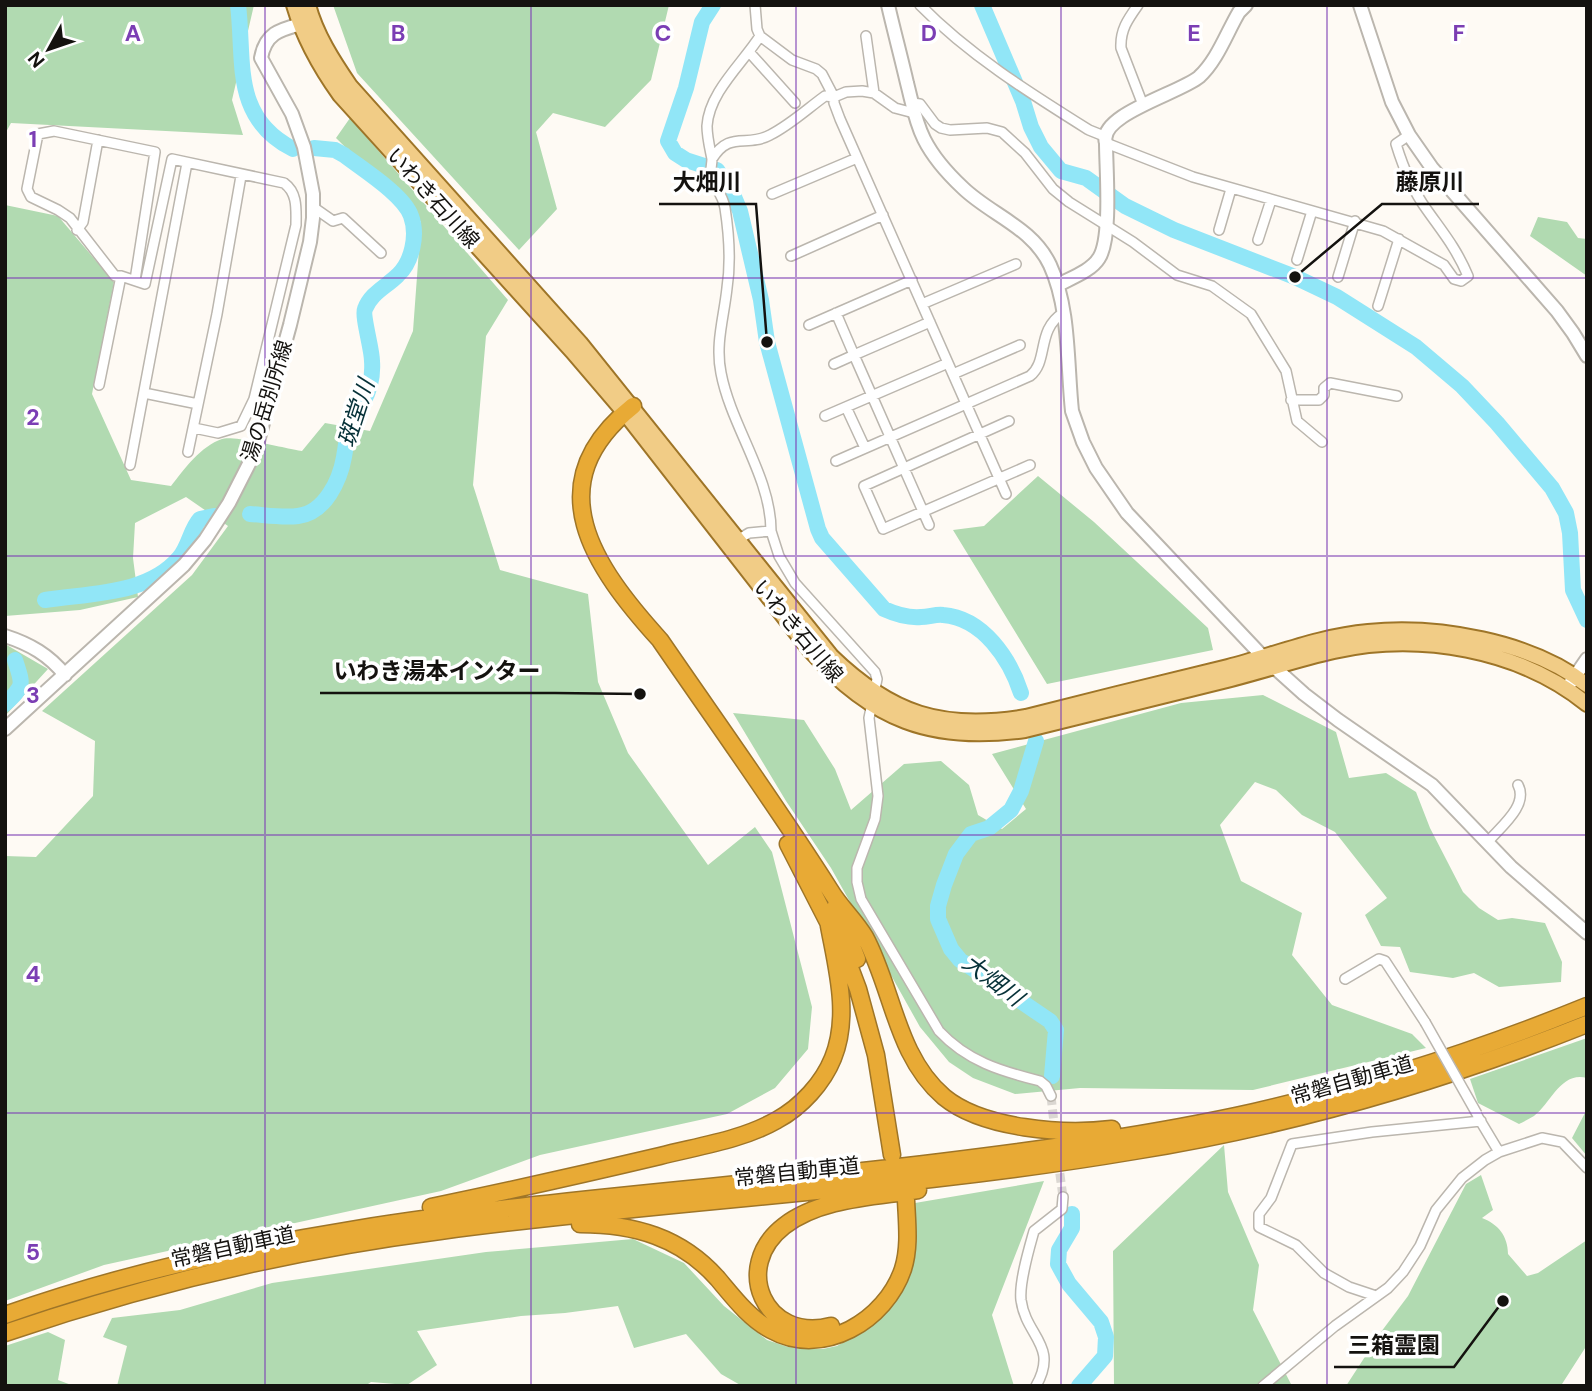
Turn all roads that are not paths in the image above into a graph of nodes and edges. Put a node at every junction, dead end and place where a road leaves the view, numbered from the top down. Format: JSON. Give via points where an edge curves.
{"nodes":[{"id":1,"x":294,"y":5,"type":"edge"},
{"id":2,"x":308,"y":5,"type":"edge"},
{"id":3,"x":755,"y":5,"type":"edge"},
{"id":4,"x":888,"y":5,"type":"edge"},
{"id":5,"x":920,"y":5,"type":"edge"},
{"id":6,"x":1138,"y":5,"type":"edge"},
{"id":7,"x":1245,"y":5,"type":"edge"},
{"id":8,"x":1360,"y":5,"type":"edge"},
{"id":9,"x":306,"y":23,"type":"junction"},
{"id":10,"x":760,"y":36,"type":"junction"},
{"id":11,"x":866,"y":36,"type":"dead end"},
{"id":12,"x":750,"y":53,"type":"junction"},
{"id":13,"x":874,"y":93,"type":"junction"},
{"id":14,"x":834,"y":97,"type":"junction"},
{"id":15,"x":795,"y":103,"type":"dead end"},
{"id":16,"x":1143,"y":106,"type":"junction"},
{"id":17,"x":913,"y":108,"type":"junction"},
{"id":18,"x":1409,"y":135,"type":"junction"},
{"id":19,"x":98,"y":140,"type":"junction"},
{"id":20,"x":1105,"y":140,"type":"junction"},
{"id":21,"x":858,"y":158,"type":"junction"},
{"id":22,"x":712,"y":160,"type":"junction"},
{"id":23,"x":187,"y":163,"type":"junction"},
{"id":24,"x":241,"y":176,"type":"junction"},
{"id":25,"x":1231,"y":189,"type":"junction"},
{"id":26,"x":772,"y":194,"type":"dead end"},
{"id":27,"x":1270,"y":200,"type":"junction"},
{"id":28,"x":313,"y":206,"type":"junction"},
{"id":29,"x":1312,"y":211,"type":"junction"},
{"id":30,"x":883,"y":215,"type":"junction"},
{"id":31,"x":1355,"y":221,"type":"junction"},
{"id":32,"x":1106,"y":223,"type":"junction"},
{"id":33,"x":77,"y":230,"type":"junction"},
{"id":34,"x":1219,"y":230,"type":"dead end"},
{"id":35,"x":1399,"y":239,"type":"junction"},
{"id":36,"x":1258,"y":240,"type":"dead end"},
{"id":37,"x":381,"y":253,"type":"dead end"},
{"id":38,"x":791,"y":256,"type":"dead end"},
{"id":39,"x":1297,"y":261,"type":"dead end"},
{"id":40,"x":1016,"y":264,"type":"dead end"},
{"id":41,"x":121,"y":276,"type":"junction"},
{"id":42,"x":1338,"y":277,"type":"dead end"},
{"id":43,"x":135,"y":280,"type":"junction"},
{"id":44,"x":912,"y":280,"type":"junction"},
{"id":45,"x":284,"y":281,"type":"junction"},
{"id":46,"x":300,"y":285,"type":"junction"},
{"id":47,"x":1058,"y":285,"type":"junction"},
{"id":48,"x":922,"y":304,"type":"junction"},
{"id":49,"x":1378,"y":306,"type":"dead end"},
{"id":50,"x":836,"y":313,"type":"junction"},
{"id":51,"x":1063,"y":313,"type":"junction"},
{"id":52,"x":930,"y":322,"type":"junction"},
{"id":53,"x":809,"y":325,"type":"dead end"},
{"id":54,"x":1020,"y":345,"type":"dead end"},
{"id":55,"x":854,"y":355,"type":"junction"},
{"id":56,"x":1587,"y":356,"type":"edge"},
{"id":57,"x":948,"y":363,"type":"junction"},
{"id":58,"x":834,"y":364,"type":"dead end"},
{"id":59,"x":953,"y":374,"type":"junction"},
{"id":60,"x":99,"y":385,"type":"dead end"},
{"id":61,"x":144,"y":393,"type":"junction"},
{"id":62,"x":872,"y":396,"type":"junction"},
{"id":63,"x":1398,"y":396,"type":"dead end"},
{"id":64,"x":1291,"y":400,"type":"junction"},
{"id":65,"x":198,"y":404,"type":"junction"},
{"id":66,"x":966,"y":404,"type":"junction"},
{"id":67,"x":846,"y":407,"type":"junction"},
{"id":68,"x":629,"y":410,"type":"junction"},
{"id":69,"x":825,"y":416,"type":"dead end"},
{"id":70,"x":1009,"y":421,"type":"dead end"},
{"id":71,"x":194,"y":428,"type":"junction"},
{"id":72,"x":980,"y":435,"type":"junction"},
{"id":73,"x":890,"y":437,"type":"junction"},
{"id":74,"x":1322,"y":442,"type":"dead end"},
{"id":75,"x":865,"y":448,"type":"junction"},
{"id":76,"x":188,"y":452,"type":"dead end"},
{"id":77,"x":836,"y":461,"type":"dead end"},
{"id":78,"x":130,"y":465,"type":"dead end"},
{"id":79,"x":1030,"y":465,"type":"dead end"},
{"id":80,"x":904,"y":468,"type":"junction"},
{"id":81,"x":999,"y":478,"type":"junction"},
{"id":82,"x":1006,"y":494,"type":"dead end"},
{"id":83,"x":923,"y":512,"type":"junction"},
{"id":84,"x":929,"y":525,"type":"dead end"},
{"id":85,"x":771,"y":531,"type":"junction"},
{"id":86,"x":733,"y":542,"type":"junction"},
{"id":87,"x":642,"y":620,"type":"junction"},
{"id":88,"x":5,"y":636,"type":"edge"},
{"id":89,"x":1587,"y":659,"type":"edge"},
{"id":90,"x":1270,"y":663,"type":"junction"},
{"id":91,"x":65,"y":675,"type":"junction"},
{"id":92,"x":1571,"y":682,"type":"junction"},
{"id":93,"x":1587,"y":685,"type":"edge"},
{"id":94,"x":873,"y":699,"type":"junction"},
{"id":95,"x":1587,"y":704,"type":"edge"},
{"id":96,"x":5,"y":729,"type":"edge"},
{"id":97,"x":1518,"y":785,"type":"dead end"},
{"id":98,"x":1487,"y":843,"type":"junction"},
{"id":99,"x":833,"y":896,"type":"junction"},
{"id":100,"x":829,"y":926,"type":"junction"},
{"id":101,"x":1587,"y":933,"type":"edge"},
{"id":102,"x":1345,"y":979,"type":"dead end"},
{"id":103,"x":1587,"y":1006,"type":"edge"},
{"id":104,"x":1587,"y":1024,"type":"edge"},
{"id":105,"x":1051,"y":1096,"type":"dead end"},
{"id":106,"x":1315,"y":1097,"type":"junction"},
{"id":107,"x":1479,"y":1118,"type":"junction"},
{"id":108,"x":1499,"y":1152,"type":"junction"},
{"id":109,"x":1114,"y":1154,"type":"junction"},
{"id":110,"x":1587,"y":1168,"type":"edge"},
{"id":111,"x":1063,"y":1197,"type":"tunnel mouth"},
{"id":112,"x":296,"y":1239,"type":"junction"},
{"id":113,"x":317,"y":1251,"type":"junction"},
{"id":114,"x":1376,"y":1296,"type":"junction"},
{"id":115,"x":5,"y":1315,"type":"edge"},
{"id":116,"x":5,"y":1333,"type":"edge"},
{"id":117,"x":1036,"y":1386,"type":"edge"},
{"id":118,"x":1264,"y":1386,"type":"edge"}],
"edges":[{"from":1,"to":9,"type":"main road","name":"いわき石川線"},
{"from":2,"to":9,"type":"main road","name":"いわき石川線"},
{"from":3,"to":10,"type":"street"},
{"from":4,"to":17,"type":"street"},
{"from":5,"to":20,"type":"street","via":[[995,68]]},
{"from":6,"to":16,"type":"street","via":[[1122,30],[1121,48]]},
{"from":7,"to":16,"type":"street","via":[[1200,76]]},
{"from":8,"to":18,"type":"street","via":[[1392,102]]},
{"from":9,"to":28,"type":"street","name":"湯の岳別所線","via":[[271,35],[261,58],[292,114],[304,147]]},
{"from":9,"to":68,"type":"main road","name":"いわき石川線","via":[[318,64],[340,95]]},
{"from":10,"to":12,"type":"street"},
{"from":10,"to":14,"type":"street","via":[[792,60],[816,69]]},
{"from":11,"to":13,"type":"street"},
{"from":12,"to":15,"type":"street"},
{"from":12,"to":22,"type":"street","via":[[723,86],[713,107],[707,127]]},
{"from":13,"to":14,"type":"street","via":[[846,92]]},
{"from":13,"to":17,"type":"street","via":[[895,108]]},
{"from":14,"to":21,"type":"street"},
{"from":14,"to":22,"type":"street","via":[[825,96],[765,138],[721,146]]},
{"from":16,"to":20,"type":"street","via":[[1117,120],[1107,129]]},
{"from":17,"to":32,"type":"street","via":[[920,104],[941,128],[1002,132],[1053,189]]},
{"from":17,"to":47,"type":"street","via":[[923,138],[949,173],[964,190],[1030,238],[1042,251]]},
{"from":18,"to":35,"type":"street","via":[[1396,144],[1402,161],[1420,200],[1447,234],[1468,276],[1454,279],[1444,265]]},
{"from":18,"to":56,"type":"street","via":[[1432,168],[1557,311]]},
{"from":19,"to":33,"type":"street","via":[[83,222]]},
{"from":19,"to":33,"type":"street","via":[[54,131],[38,134],[27,189],[31,197],[70,218]]},
{"from":19,"to":43,"type":"street","via":[[155,152]]},
{"from":20,"to":25,"type":"street"},
{"from":20,"to":32,"type":"street"},
{"from":21,"to":26,"type":"street"},
{"from":21,"to":30,"type":"street"},
{"from":22,"to":85,"type":"street","via":[[710,178],[722,196],[729,246],[719,341],[721,374],[769,507]]},
{"from":23,"to":24,"type":"street"},
{"from":23,"to":43,"type":"street","via":[[172,159],[145,284]]},
{"from":23,"to":61,"type":"street"},
{"from":24,"to":45,"type":"street","via":[[284,183],[295,198],[296,225]]},
{"from":24,"to":65,"type":"street"},
{"from":25,"to":27,"type":"street"},
{"from":25,"to":34,"type":"street"},
{"from":27,"to":29,"type":"street"},
{"from":27,"to":36,"type":"street"},
{"from":28,"to":37,"type":"street","via":[[333,221],[343,218]]},
{"from":28,"to":46,"type":"street","name":"湯の岳別所線"},
{"from":29,"to":31,"type":"street"},
{"from":29,"to":39,"type":"street"},
{"from":30,"to":38,"type":"street"},
{"from":30,"to":44,"type":"street"},
{"from":31,"to":35,"type":"street"},
{"from":31,"to":42,"type":"street"},
{"from":32,"to":47,"type":"street","via":[[1099,258]]},
{"from":32,"to":64,"type":"street","via":[[1177,275],[1212,286],[1251,314],[1286,371]]},
{"from":33,"to":41,"type":"street","via":[[115,276]]},
{"from":35,"to":49,"type":"street"},
{"from":40,"to":48,"type":"street"},
{"from":41,"to":43,"type":"street"},
{"from":41,"to":60,"type":"street"},
{"from":44,"to":48,"type":"street"},
{"from":44,"to":50,"type":"street"},
{"from":45,"to":46,"type":"street"},
{"from":45,"to":71,"type":"street","via":[[254,399],[242,426],[218,433]]},
{"from":46,"to":91,"type":"street","name":"湯の岳別所線","via":[[255,452],[229,503],[184,565]]},
{"from":47,"to":51,"type":"street"},
{"from":48,"to":52,"type":"street"},
{"from":50,"to":53,"type":"street"},
{"from":50,"to":55,"type":"street"},
{"from":51,"to":66,"type":"street","via":[[1048,327],[1035,372]]},
{"from":51,"to":90,"type":"street","via":[[1072,411],[1096,468],[1127,513]]},
{"from":52,"to":55,"type":"street"},
{"from":52,"to":57,"type":"street"},
{"from":54,"to":59,"type":"street"},
{"from":55,"to":58,"type":"street"},
{"from":55,"to":62,"type":"street"},
{"from":57,"to":59,"type":"street"},
{"from":57,"to":62,"type":"street"},
{"from":59,"to":66,"type":"street"},
{"from":61,"to":65,"type":"street"},
{"from":61,"to":78,"type":"street"},
{"from":62,"to":67,"type":"street"},
{"from":62,"to":73,"type":"street"},
{"from":63,"to":64,"type":"street","via":[[1330,383],[1319,400]]},
{"from":64,"to":74,"type":"street","via":[[1297,421]]},
{"from":65,"to":71,"type":"street"},
{"from":66,"to":72,"type":"street"},
{"from":66,"to":73,"type":"street"},
{"from":67,"to":69,"type":"street"},
{"from":67,"to":75,"type":"street"},
{"from":68,"to":86,"type":"main road","name":"いわき石川線"},
{"from":68,"to":87,"type":"highway","via":[[589,459],[581,485],[581,513],[595,552]]},
{"from":70,"to":72,"type":"street"},
{"from":71,"to":76,"type":"street"},
{"from":72,"to":80,"type":"street"},
{"from":72,"to":81,"type":"street"},
{"from":73,"to":75,"type":"street"},
{"from":73,"to":80,"type":"street"},
{"from":75,"to":77,"type":"street"},
{"from":79,"to":81,"type":"street"},
{"from":80,"to":83,"type":"street"},
{"from":80,"to":83,"type":"street","via":[[863,486],[883,529]]},
{"from":81,"to":82,"type":"street"},
{"from":81,"to":83,"type":"street"},
{"from":83,"to":84,"type":"street"},
{"from":85,"to":86,"type":"street","via":[[749,533]]},
{"from":85,"to":94,"type":"street","via":[[795,583],[875,672]]},
{"from":86,"to":94,"type":"main road","name":"いわき石川線","via":[[832,675],[854,694]]},
{"from":87,"to":99,"type":"highway","via":[[778,808]]},
{"from":87,"to":100,"type":"highway","via":[[652,645],[783,835]]},
{"from":88,"to":91,"type":"street","via":[[52,659]]},
{"from":89,"to":92,"type":"street"},
{"from":90,"to":92,"type":"main road","name":"いわき石川線","via":[[1335,650],[1418,644],[1493,656]]},
{"from":90,"to":94,"type":"main road","name":"いわき石川線","via":[[1025,730],[994,734],[915,725]]},
{"from":90,"to":98,"type":"street","via":[[1338,720],[1432,785]]},
{"from":91,"to":96,"type":"street","name":"湯の岳別所線"},
{"from":92,"to":93,"type":"main road","name":"いわき石川線"},
{"from":92,"to":95,"type":"main road","name":"いわき石川線"},
{"from":94,"to":105,"type":"street","via":[[869,718],[878,796],[857,869],[861,900],[939,1031],[954,1047],[973,1059],[1040,1081]]},
{"from":97,"to":98,"type":"street","via":[[1519,804]]},
{"from":98,"to":101,"type":"street"},
{"from":99,"to":100,"type":"highway","via":[[876,1016],[894,1095],[897,1155],[867,1018],[846,957]]},
{"from":99,"to":106,"type":"highway","via":[[865,938],[920,1069],[945,1098],[973,1114],[1015,1126],[1099,1130]]},
{"from":100,"to":112,"type":"highway","via":[[842,1014],[838,1043],[817,1084],[779,1119],[724,1140]]},
{"from":102,"to":107,"type":"street","bridge":true,"via":[[1379,959],[1385,961]]},
{"from":103,"to":106,"type":"highway","name":"常磐自動車道","via":[[1470,1050]]},
{"from":104,"to":109,"type":"highway","name":"常磐自動車道","via":[[1474,1066],[1319,1112]]},
{"from":106,"to":112,"type":"highway","name":"常磐自動車道","via":[[1073,1145],[433,1216]]},
{"from":107,"to":108,"type":"street"},
{"from":107,"to":114,"type":"street","via":[[1292,1144],[1271,1199],[1259,1214],[1259,1227],[1296,1245],[1324,1273]]},
{"from":108,"to":110,"type":"street","via":[[1542,1138],[1562,1142]]},
{"from":108,"to":114,"type":"street","via":[[1462,1178],[1437,1210],[1403,1272]]},
{"from":109,"to":113,"type":"highway","name":"常磐自動車道","via":[[928,1179],[438,1231]]},
{"from":109,"to":113,"type":"highway","via":[[835,1204],[786,1224],[761,1253],[758,1286],[766,1305],[789,1324],[812,1328],[837,1325],[866,1308],[891,1273],[901,1201],[907,1251],[893,1290],[863,1322],[820,1339],[794,1338],[770,1330],[690,1252],[633,1228],[573,1224]]},
{"from":111,"to":117,"type":"street","via":[[1062,1209],[1034,1231],[1022,1290],[1024,1312],[1045,1354]]},
{"from":112,"to":115,"type":"highway","name":"常磐自動車道","via":[[176,1265]]},
{"from":113,"to":116,"type":"highway","name":"常磐自動車道","via":[[178,1281]]},
{"from":114,"to":118,"type":"street"}]}
